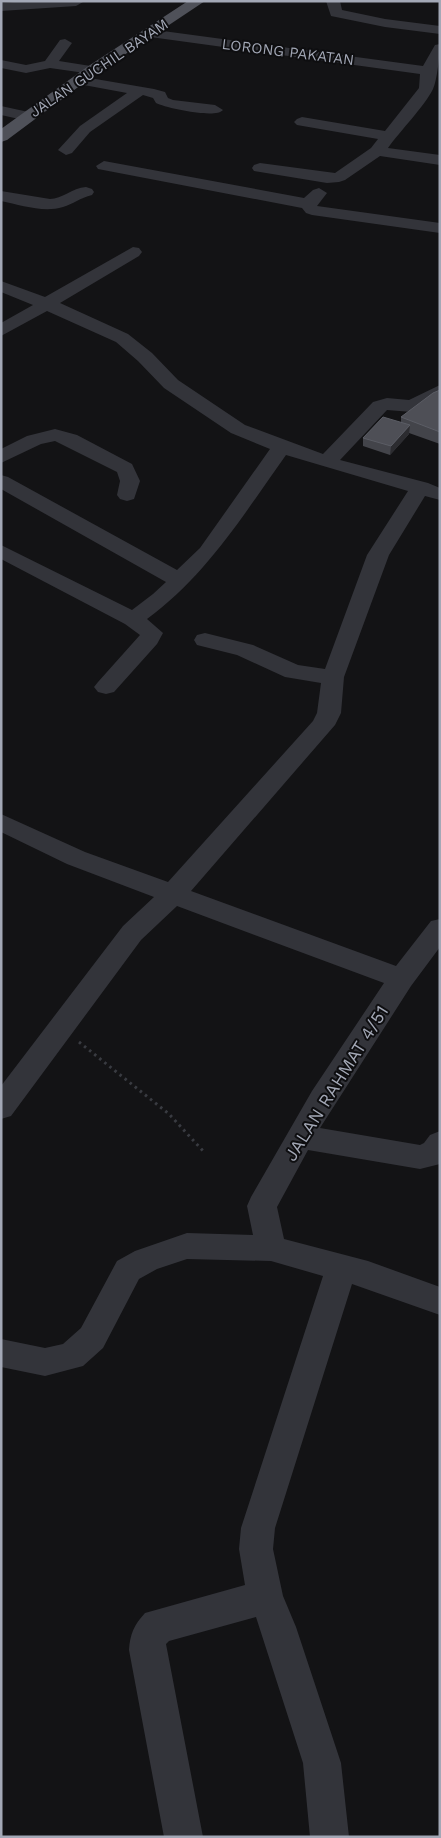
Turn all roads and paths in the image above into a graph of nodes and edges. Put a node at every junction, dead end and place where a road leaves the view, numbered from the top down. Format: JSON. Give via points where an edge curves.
{"nodes":[{"id":1,"x":6,"y":1,"type":"edge"},
{"id":2,"x":198,"y":1,"type":"edge"},
{"id":3,"x":333,"y":1,"type":"edge"},
{"id":4,"x":76,"y":2,"type":"edge"},
{"id":5,"x":1,"y":7,"type":"edge"},
{"id":6,"x":440,"y":30,"type":"edge"},
{"id":7,"x":148,"y":33,"type":"junction"},
{"id":8,"x":65,"y":43,"type":"dead end"},
{"id":9,"x":440,"y":48,"type":"edge"},
{"id":10,"x":1,"y":64,"type":"edge"},
{"id":11,"x":50,"y":64,"type":"junction"},
{"id":12,"x":92,"y":70,"type":"junction"},
{"id":13,"x":428,"y":71,"type":"junction"},
{"id":14,"x":78,"y":80,"type":"junction"},
{"id":15,"x":138,"y":92,"type":"junction"},
{"id":16,"x":421,"y":93,"type":"junction"},
{"id":17,"x":440,"y":97,"type":"edge"},
{"id":18,"x":1,"y":110,"type":"edge"},
{"id":19,"x":215,"y":110,"type":"dead end"},
{"id":20,"x":28,"y":116,"type":"junction"},
{"id":21,"x":302,"y":122,"type":"dead end"},
{"id":22,"x":387,"y":136,"type":"junction"},
{"id":23,"x":1,"y":137,"type":"edge"},
{"id":24,"x":66,"y":150,"type":"dead end"},
{"id":25,"x":377,"y":151,"type":"junction"},
{"id":26,"x":440,"y":160,"type":"edge"},
{"id":27,"x":104,"y":166,"type":"dead end"},
{"id":28,"x":260,"y":168,"type":"dead end"},
{"id":29,"x":334,"y":178,"type":"junction"},
{"id":30,"x":86,"y":192,"type":"dead end"},
{"id":31,"x":1,"y":196,"type":"edge"},
{"id":32,"x":308,"y":204,"type":"junction"},
{"id":33,"x":440,"y":228,"type":"edge"},
{"id":34,"x":133,"y":252,"type":"dead end"},
{"id":35,"x":1,"y":286,"type":"edge"},
{"id":36,"x":47,"y":304,"type":"junction"},
{"id":37,"x":1,"y":331,"type":"edge"},
{"id":38,"x":440,"y":391,"type":"edge"},
{"id":39,"x":282,"y":447,"type":"junction"},
{"id":40,"x":1,"y":457,"type":"edge"},
{"id":41,"x":327,"y":462,"type":"junction"},
{"id":42,"x":1,"y":481,"type":"edge"},
{"id":43,"x":431,"y":491,"type":"edge"},
{"id":44,"x":127,"y":496,"type":"dead end"},
{"id":45,"x":1,"y":551,"type":"edge"},
{"id":46,"x":180,"y":581,"type":"junction"},
{"id":47,"x":133,"y":619,"type":"junction"},
{"id":48,"x":205,"y":640,"type":"dead end"},
{"id":49,"x":333,"y":677,"type":"junction"},
{"id":50,"x":106,"y":687,"type":"dead end"},
{"id":51,"x":1,"y":822,"type":"edge"},
{"id":52,"x":172,"y":895,"type":"junction"},
{"id":53,"x":440,"y":928,"type":"edge"},
{"id":54,"x":401,"y":979,"type":"junction"},
{"id":55,"x":60,"y":1027,"type":"junction"},
{"id":56,"x":1,"y":1108,"type":"edge"},
{"id":57,"x":301,"y":1137,"type":"junction"},
{"id":58,"x":440,"y":1143,"type":"edge"},
{"id":59,"x":204,"y":1152,"type":"dead end"},
{"id":60,"x":271,"y":1248,"type":"junction"},
{"id":61,"x":341,"y":1268,"type":"junction"},
{"id":62,"x":440,"y":1301,"type":"edge"},
{"id":63,"x":1,"y":1353,"type":"edge"},
{"id":64,"x":265,"y":1597,"type":"junction"},
{"id":65,"x":184,"y":1837,"type":"edge"},
{"id":66,"x":330,"y":1837,"type":"edge"}],
"edges":[{"from":1,"to":5,"type":"street"},
{"from":2,"to":7,"type":"main road","name":"JALAN GUCHIL BAYAM"},
{"from":3,"to":6,"type":"street","via":[[336,13],[345,16]]},
{"from":4,"to":5,"type":"street"},
{"from":7,"to":12,"type":"main road","name":"JALAN GUCHIL BAYAM"},
{"from":7,"to":13,"type":"street","name":"LORONG PAKATAN"},
{"from":8,"to":11,"type":"street"},
{"from":9,"to":13,"type":"street"},
{"from":10,"to":11,"type":"street","via":[[26,69]]},
{"from":11,"to":12,"type":"street"},
{"from":12,"to":14,"type":"main road","name":"JALAN GUCHIL BAYAM"},
{"from":13,"to":16,"type":"street","via":[[426,88]]},
{"from":14,"to":15,"type":"street"},
{"from":14,"to":20,"type":"main road","name":"JALAN GUCHIL BAYAM"},
{"from":15,"to":19,"type":"street","via":[[160,95],[161,100],[169,104]]},
{"from":15,"to":24,"type":"street","via":[[85,129]]},
{"from":16,"to":17,"type":"street"},
{"from":16,"to":22,"type":"street"},
{"from":18,"to":20,"type":"street"},
{"from":20,"to":23,"type":"main road","name":"JALAN GUCHIL BAYAM"},
{"from":21,"to":22,"type":"street"},
{"from":22,"to":25,"type":"street"},
{"from":25,"to":26,"type":"street"},
{"from":25,"to":29,"type":"street"},
{"from":27,"to":32,"type":"street"},
{"from":28,"to":29,"type":"street"},
{"from":29,"to":32,"type":"street"},
{"from":30,"to":31,"type":"street","via":[[75,192],[60,204]]},
{"from":32,"to":33,"type":"street","via":[[312,210]]},
{"from":34,"to":36,"type":"street"},
{"from":35,"to":36,"type":"street"},
{"from":36,"to":37,"type":"street"},
{"from":36,"to":39,"type":"street","via":[[122,338],[171,384],[201,406],[238,429]]},
{"from":38,"to":41,"type":"street","via":[[412,406],[380,406]]},
{"from":39,"to":41,"type":"street"},
{"from":39,"to":46,"type":"street","via":[[207,552]]},
{"from":40,"to":44,"type":"street","via":[[40,438],[55,435],[125,468],[131,482]]},
{"from":41,"to":43,"type":"street"},
{"from":42,"to":46,"type":"street"},
{"from":43,"to":49,"type":"street","via":[[378,555]]},
{"from":45,"to":47,"type":"street"},
{"from":46,"to":47,"type":"street"},
{"from":47,"to":50,"type":"street","via":[[152,633]]},
{"from":48,"to":49,"type":"street","via":[[245,650],[292,672]]},
{"from":49,"to":52,"type":"street","via":[[329,713],[323,725]]},
{"from":51,"to":52,"type":"street","via":[[76,858]]},
{"from":52,"to":54,"type":"street"},
{"from":52,"to":55,"type":"street","via":[[132,933]]},
{"from":53,"to":54,"type":"street","name":"JALAN RAHMAT 4/51"},
{"from":54,"to":57,"type":"street","name":"JALAN RAHMAT 4/51","via":[[322,1099]]},
{"from":55,"to":56,"type":"street"},
{"from":55,"to":59,"type":"path","via":[[169,1114]]},
{"from":57,"to":58,"type":"street","via":[[420,1157],[433,1154]]},
{"from":57,"to":60,"type":"street","name":"JALAN RAHMAT 4/51","via":[[262,1206]]},
{"from":60,"to":61,"type":"street"},
{"from":60,"to":63,"type":"street","via":[[187,1246],[146,1260],[128,1270],[92,1338],[72,1356],[45,1362]]},
{"from":61,"to":62,"type":"street","via":[[368,1274]]},
{"from":61,"to":64,"type":"street","via":[[258,1528],[256,1549]]},
{"from":64,"to":65,"type":"street","via":[[158,1626],[148,1637],[146,1650]]},
{"from":64,"to":66,"type":"street","via":[[278,1627],[322,1763]]}]}
